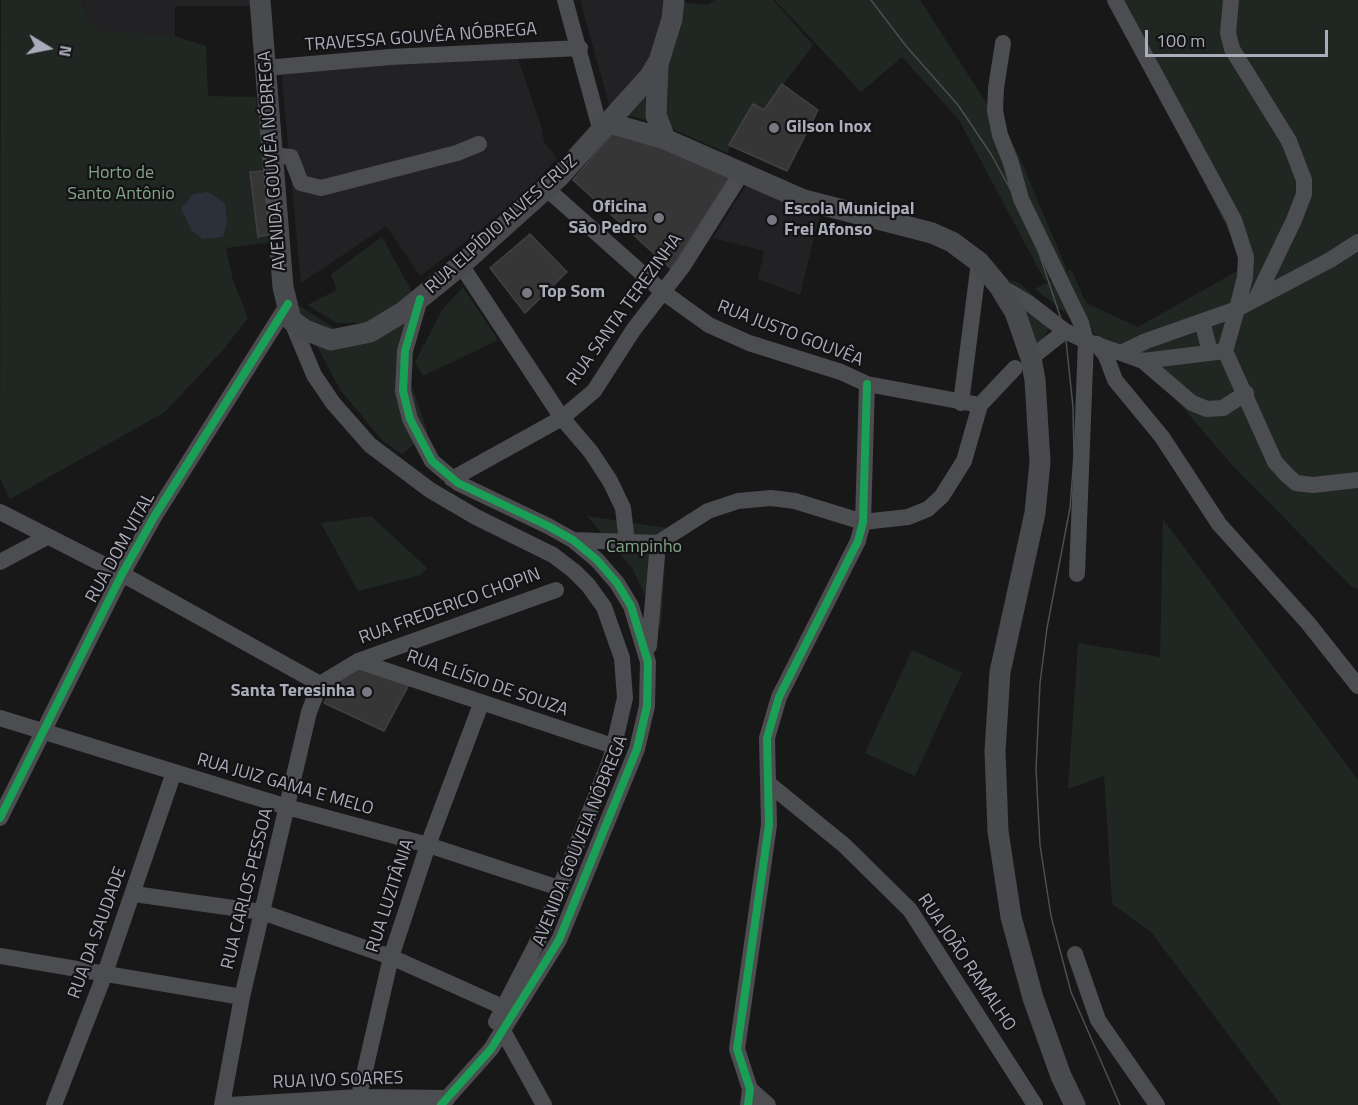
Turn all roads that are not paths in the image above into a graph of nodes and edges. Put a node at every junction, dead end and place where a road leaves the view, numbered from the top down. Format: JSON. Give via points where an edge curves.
{"nodes":[{"id":1,"x":260,"y":0,"type":"edge"},
{"id":2,"x":565,"y":0,"type":"edge"},
{"id":3,"x":674,"y":0,"type":"edge"},
{"id":4,"x":1115,"y":0,"type":"edge"},
{"id":5,"x":1231,"y":0,"type":"edge"},
{"id":6,"x":1003,"y":43,"type":"dead end"},
{"id":7,"x":580,"y":48,"type":"junction"},
{"id":8,"x":659,"y":61,"type":"junction"},
{"id":9,"x":266,"y":68,"type":"junction"},
{"id":10,"x":605,"y":128,"type":"junction"},
{"id":11,"x":665,"y":139,"type":"junction"},
{"id":12,"x":479,"y":144,"type":"dead end"},
{"id":13,"x":271,"y":155,"type":"junction"},
{"id":14,"x":741,"y":174,"type":"junction"},
{"id":15,"x":547,"y":189,"type":"junction"},
{"id":16,"x":1358,"y":242,"type":"edge"},
{"id":17,"x":979,"y":262,"type":"junction"},
{"id":18,"x":461,"y":265,"type":"junction"},
{"id":19,"x":999,"y":286,"type":"junction"},
{"id":20,"x":663,"y":292,"type":"junction"},
{"id":21,"x":420,"y":299,"type":"junction"},
{"id":22,"x":1256,"y":299,"type":"junction"},
{"id":23,"x":1237,"y":309,"type":"junction"},
{"id":24,"x":290,"y":312,"type":"junction"},
{"id":25,"x":1202,"y":321,"type":"junction"},
{"id":26,"x":1065,"y":331,"type":"junction"},
{"id":27,"x":1091,"y":343,"type":"junction"},
{"id":28,"x":1218,"y":351,"type":"junction"},
{"id":29,"x":1121,"y":353,"type":"junction"},
{"id":30,"x":1143,"y":361,"type":"junction"},
{"id":31,"x":1023,"y":363,"type":"junction"},
{"id":32,"x":867,"y":384,"type":"junction"},
{"id":33,"x":1246,"y":393,"type":"junction"},
{"id":34,"x":961,"y":403,"type":"junction"},
{"id":35,"x":980,"y":405,"type":"junction"},
{"id":36,"x":562,"y":418,"type":"junction"},
{"id":37,"x":452,"y":479,"type":"junction"},
{"id":38,"x":1358,"y":480,"type":"edge"},
{"id":39,"x":0,"y":512,"type":"edge"},
{"id":40,"x":862,"y":522,"type":"junction"},
{"id":41,"x":47,"y":537,"type":"junction"},
{"id":42,"x":573,"y":540,"type":"junction"},
{"id":43,"x":627,"y":542,"type":"junction"},
{"id":44,"x":658,"y":543,"type":"junction"},
{"id":45,"x":0,"y":562,"type":"edge"},
{"id":46,"x":122,"y":574,"type":"junction"},
{"id":47,"x":1077,"y":574,"type":"dead end"},
{"id":48,"x":556,"y":590,"type":"dead end"},
{"id":49,"x":358,"y":661,"type":"junction"},
{"id":50,"x":648,"y":662,"type":"junction"},
{"id":51,"x":320,"y":684,"type":"junction"},
{"id":52,"x":1358,"y":686,"type":"edge"},
{"id":53,"x":481,"y":704,"type":"junction"},
{"id":54,"x":0,"y":718,"type":"edge"},
{"id":55,"x":43,"y":731,"type":"junction"},
{"id":56,"x":604,"y":743,"type":"dead end"},
{"id":57,"x":174,"y":772,"type":"junction"},
{"id":58,"x":769,"y":784,"type":"junction"},
{"id":59,"x":287,"y":807,"type":"junction"},
{"id":60,"x":0,"y":818,"type":"edge"},
{"id":61,"x":428,"y":845,"type":"junction"},
{"id":62,"x":559,"y":888,"type":"junction"},
{"id":63,"x":134,"y":894,"type":"junction"},
{"id":64,"x":262,"y":912,"type":"junction"},
{"id":65,"x":1075,"y":954,"type":"dead end"},
{"id":66,"x":0,"y":956,"type":"edge"},
{"id":67,"x":391,"y":957,"type":"junction"},
{"id":68,"x":104,"y":976,"type":"junction"},
{"id":69,"x":242,"y":997,"type":"junction"},
{"id":70,"x":505,"y":1008,"type":"junction"},
{"id":71,"x":503,"y":1031,"type":"junction"},
{"id":72,"x":749,"y":1097,"type":"edge"},
{"id":73,"x":448,"y":1098,"type":"edge"},
{"id":74,"x":358,"y":1101,"type":"edge"},
{"id":75,"x":54,"y":1105,"type":"edge"},
{"id":76,"x":222,"y":1105,"type":"edge"},
{"id":77,"x":230,"y":1105,"type":"edge"},
{"id":78,"x":544,"y":1105,"type":"edge"},
{"id":79,"x":768,"y":1105,"type":"edge"},
{"id":80,"x":1035,"y":1105,"type":"edge"},
{"id":81,"x":1075,"y":1105,"type":"edge"},
{"id":82,"x":1157,"y":1105,"type":"edge"}],
"edges":[{"from":1,"to":9,"type":"main road","name":"AVENIDA GOUVÊA NÓBREGA"},
{"from":2,"to":7,"type":"street"},
{"from":3,"to":8,"type":"main road","name":"RUA ELPÍDIO ALVES CRUZ"},
{"from":4,"to":23,"type":"street","via":[[1234,220],[1246,257]]},
{"from":5,"to":22,"type":"street","via":[[1228,33],[1232,50],[1289,141],[1304,180],[1304,194],[1294,220]]},
{"from":6,"to":27,"type":"street","via":[[995,111],[1000,135],[1021,199]]},
{"from":7,"to":9,"type":"street","name":"TRAVESSA GOUVÊA NÓBREGA","via":[[390,57]]},
{"from":7,"to":10,"type":"street"},
{"from":8,"to":10,"type":"main road","name":"RUA ELPÍDIO ALVES CRUZ","via":[[636,95]]},
{"from":8,"to":11,"type":"main road","via":[[656,108]]},
{"from":9,"to":13,"type":"main road","name":"AVENIDA GOUVÊA NÓBREGA"},
{"from":10,"to":11,"type":"main road"},
{"from":10,"to":15,"type":"main road","name":"RUA ELPÍDIO ALVES CRUZ"},
{"from":11,"to":14,"type":"main road"},
{"from":12,"to":13,"type":"street","via":[[321,188],[301,183],[287,154]]},
{"from":13,"to":24,"type":"main road","name":"AVENIDA GOUVÊA NÓBREGA","via":[[281,271]]},
{"from":14,"to":17,"type":"main road","via":[[828,208],[932,233],[964,249]]},
{"from":14,"to":20,"type":"street","name":"RUA SANTA TEREZINHA"},
{"from":15,"to":18,"type":"main road","name":"RUA ELPÍDIO ALVES CRUZ"},
{"from":15,"to":20,"type":"street","name":"RUA JUSTO GOUVÊA"},
{"from":16,"to":22,"type":"street"},
{"from":17,"to":19,"type":"main road"},
{"from":17,"to":34,"type":"street"},
{"from":18,"to":21,"type":"main road","name":"RUA ELPÍDIO ALVES CRUZ"},
{"from":18,"to":36,"type":"street"},
{"from":19,"to":26,"type":"street"},
{"from":19,"to":31,"type":"main road","via":[[1015,312]]},
{"from":20,"to":32,"type":"street","name":"RUA JUSTO GOUVÊA","via":[[731,336]]},
{"from":20,"to":36,"type":"street","name":"RUA SANTA TEREZINHA","via":[[594,391]]},
{"from":21,"to":24,"type":"main road","via":[[370,332],[331,340],[319,337]]},
{"from":21,"to":37,"type":"street","name":"AVENIDA GOUVEIA NÓBREGA","via":[[405,351],[403,391],[420,441],[432,461]]},
{"from":22,"to":23,"type":"street"},
{"from":23,"to":25,"type":"street"},
{"from":23,"to":28,"type":"street"},
{"from":24,"to":46,"type":"street","name":"RUA DOM VITAL","via":[[166,497]]},
{"from":24,"to":62,"type":"street","name":"AVENIDA GOUVEIA NÓBREGA","via":[[314,375],[370,445],[430,490],[553,555],[588,585],[604,607],[622,658],[626,698],[611,758]]},
{"from":25,"to":28,"type":"street"},
{"from":25,"to":29,"type":"street"},
{"from":26,"to":27,"type":"street"},
{"from":26,"to":31,"type":"street"},
{"from":27,"to":29,"type":"street"},
{"from":27,"to":47,"type":"street"},
{"from":27,"to":52,"type":"street","via":[[1106,356],[1115,380],[1162,437],[1219,525],[1308,623]]},
{"from":28,"to":30,"type":"street"},
{"from":28,"to":33,"type":"street"},
{"from":29,"to":30,"type":"street"},
{"from":30,"to":33,"type":"street","via":[[1192,403],[1207,409],[1223,408]]},
{"from":31,"to":35,"type":"street"},
{"from":31,"to":81,"type":"main road","via":[[1039,422],[1039,491],[1000,672],[994,751],[998,831],[1011,917],[1033,998]]},
{"from":32,"to":34,"type":"street","name":"RUA JUSTO GOUVÊA"},
{"from":32,"to":40,"type":"street"},
{"from":33,"to":38,"type":"street","via":[[1275,462],[1296,483]]},
{"from":34,"to":35,"type":"street","name":"RUA JUSTO GOUVÊA"},
{"from":35,"to":40,"type":"street","via":[[964,461],[942,496],[928,509],[908,517]]},
{"from":36,"to":37,"type":"street","name":"RUA SANTA TEREZINHA"},
{"from":36,"to":43,"type":"street","via":[[610,481],[623,508]]},
{"from":37,"to":42,"type":"street","name":"AVENIDA GOUVEIA NÓBREGA"},
{"from":39,"to":41,"type":"street"},
{"from":40,"to":44,"type":"street","via":[[795,501],[738,501],[708,511]]},
{"from":40,"to":58,"type":"street","via":[[851,558],[771,718],[767,738]]},
{"from":41,"to":45,"type":"street"},
{"from":41,"to":46,"type":"street"},
{"from":42,"to":43,"type":"street"},
{"from":42,"to":50,"type":"street","name":"AVENIDA GOUVEIA NÓBREGA","via":[[617,583],[631,606]]},
{"from":43,"to":44,"type":"street"},
{"from":44,"to":50,"type":"street"},
{"from":46,"to":51,"type":"street"},
{"from":46,"to":55,"type":"street","name":"RUA DOM VITAL"},
{"from":48,"to":49,"type":"street","name":"RUA FREDERICO CHOPIN"},
{"from":49,"to":51,"type":"street","name":"RUA FREDERICO CHOPIN"},
{"from":49,"to":53,"type":"street","name":"RUA ELÍSIO DE SOUZA"},
{"from":50,"to":71,"type":"street","name":"AVENIDA GOUVEIA NÓBREGA","via":[[645,715],[629,770],[559,940]]},
{"from":51,"to":59,"type":"street","name":"RUA CARLOS PESSOA","via":[[309,712]]},
{"from":53,"to":56,"type":"street","name":"RUA ELÍSIO DE SOUZA"},
{"from":53,"to":61,"type":"street","name":"RUA LUZITÂNIA"},
{"from":54,"to":55,"type":"street","name":"RUA JUIZ GAMA E MELO"},
{"from":55,"to":57,"type":"street","name":"RUA JUIZ GAMA E MELO"},
{"from":55,"to":60,"type":"street","name":"RUA DOM VITAL"},
{"from":57,"to":59,"type":"street","name":"RUA JUIZ GAMA E MELO"},
{"from":57,"to":63,"type":"street","name":"RUA DA SAUDADE"},
{"from":58,"to":72,"type":"street","via":[[769,825],[737,1049]]},
{"from":58,"to":80,"type":"street","name":"RUA JOÃO RAMALHO","via":[[856,856],[910,910]]},
{"from":59,"to":61,"type":"street","name":"RUA JUIZ GAMA E MELO"},
{"from":59,"to":64,"type":"street","name":"RUA CARLOS PESSOA"},
{"from":61,"to":62,"type":"street","name":"RUA JUIZ GAMA E MELO"},
{"from":61,"to":67,"type":"street","name":"RUA LUZITÂNIA"},
{"from":62,"to":70,"type":"street","name":"AVENIDA GOUVEIA NÓBREGA","via":[[540,939]]},
{"from":63,"to":64,"type":"street"},
{"from":63,"to":68,"type":"street","name":"RUA DA SAUDADE"},
{"from":64,"to":67,"type":"street"},
{"from":64,"to":69,"type":"street","name":"RUA CARLOS PESSOA"},
{"from":65,"to":82,"type":"street","via":[[1098,1020]]},
{"from":66,"to":68,"type":"street"},
{"from":67,"to":70,"type":"street"},
{"from":67,"to":74,"type":"street","name":"RUA LUZITÂNIA"},
{"from":68,"to":69,"type":"street"},
{"from":68,"to":75,"type":"street","name":"RUA DA SAUDADE"},
{"from":69,"to":76,"type":"street","name":"RUA CARLOS PESSOA"},
{"from":70,"to":73,"type":"street","name":"AVENIDA GOUVEIA NÓBREGA"},
{"from":71,"to":73,"type":"street","name":"AVENIDA GOUVEIA NÓBREGA"},
{"from":71,"to":78,"type":"street"},
{"from":72,"to":79,"type":"street"},
{"from":73,"to":74,"type":"street","name":"RUA IVO SOARES"},
{"from":74,"to":77,"type":"street","name":"RUA IVO SOARES"}]}
